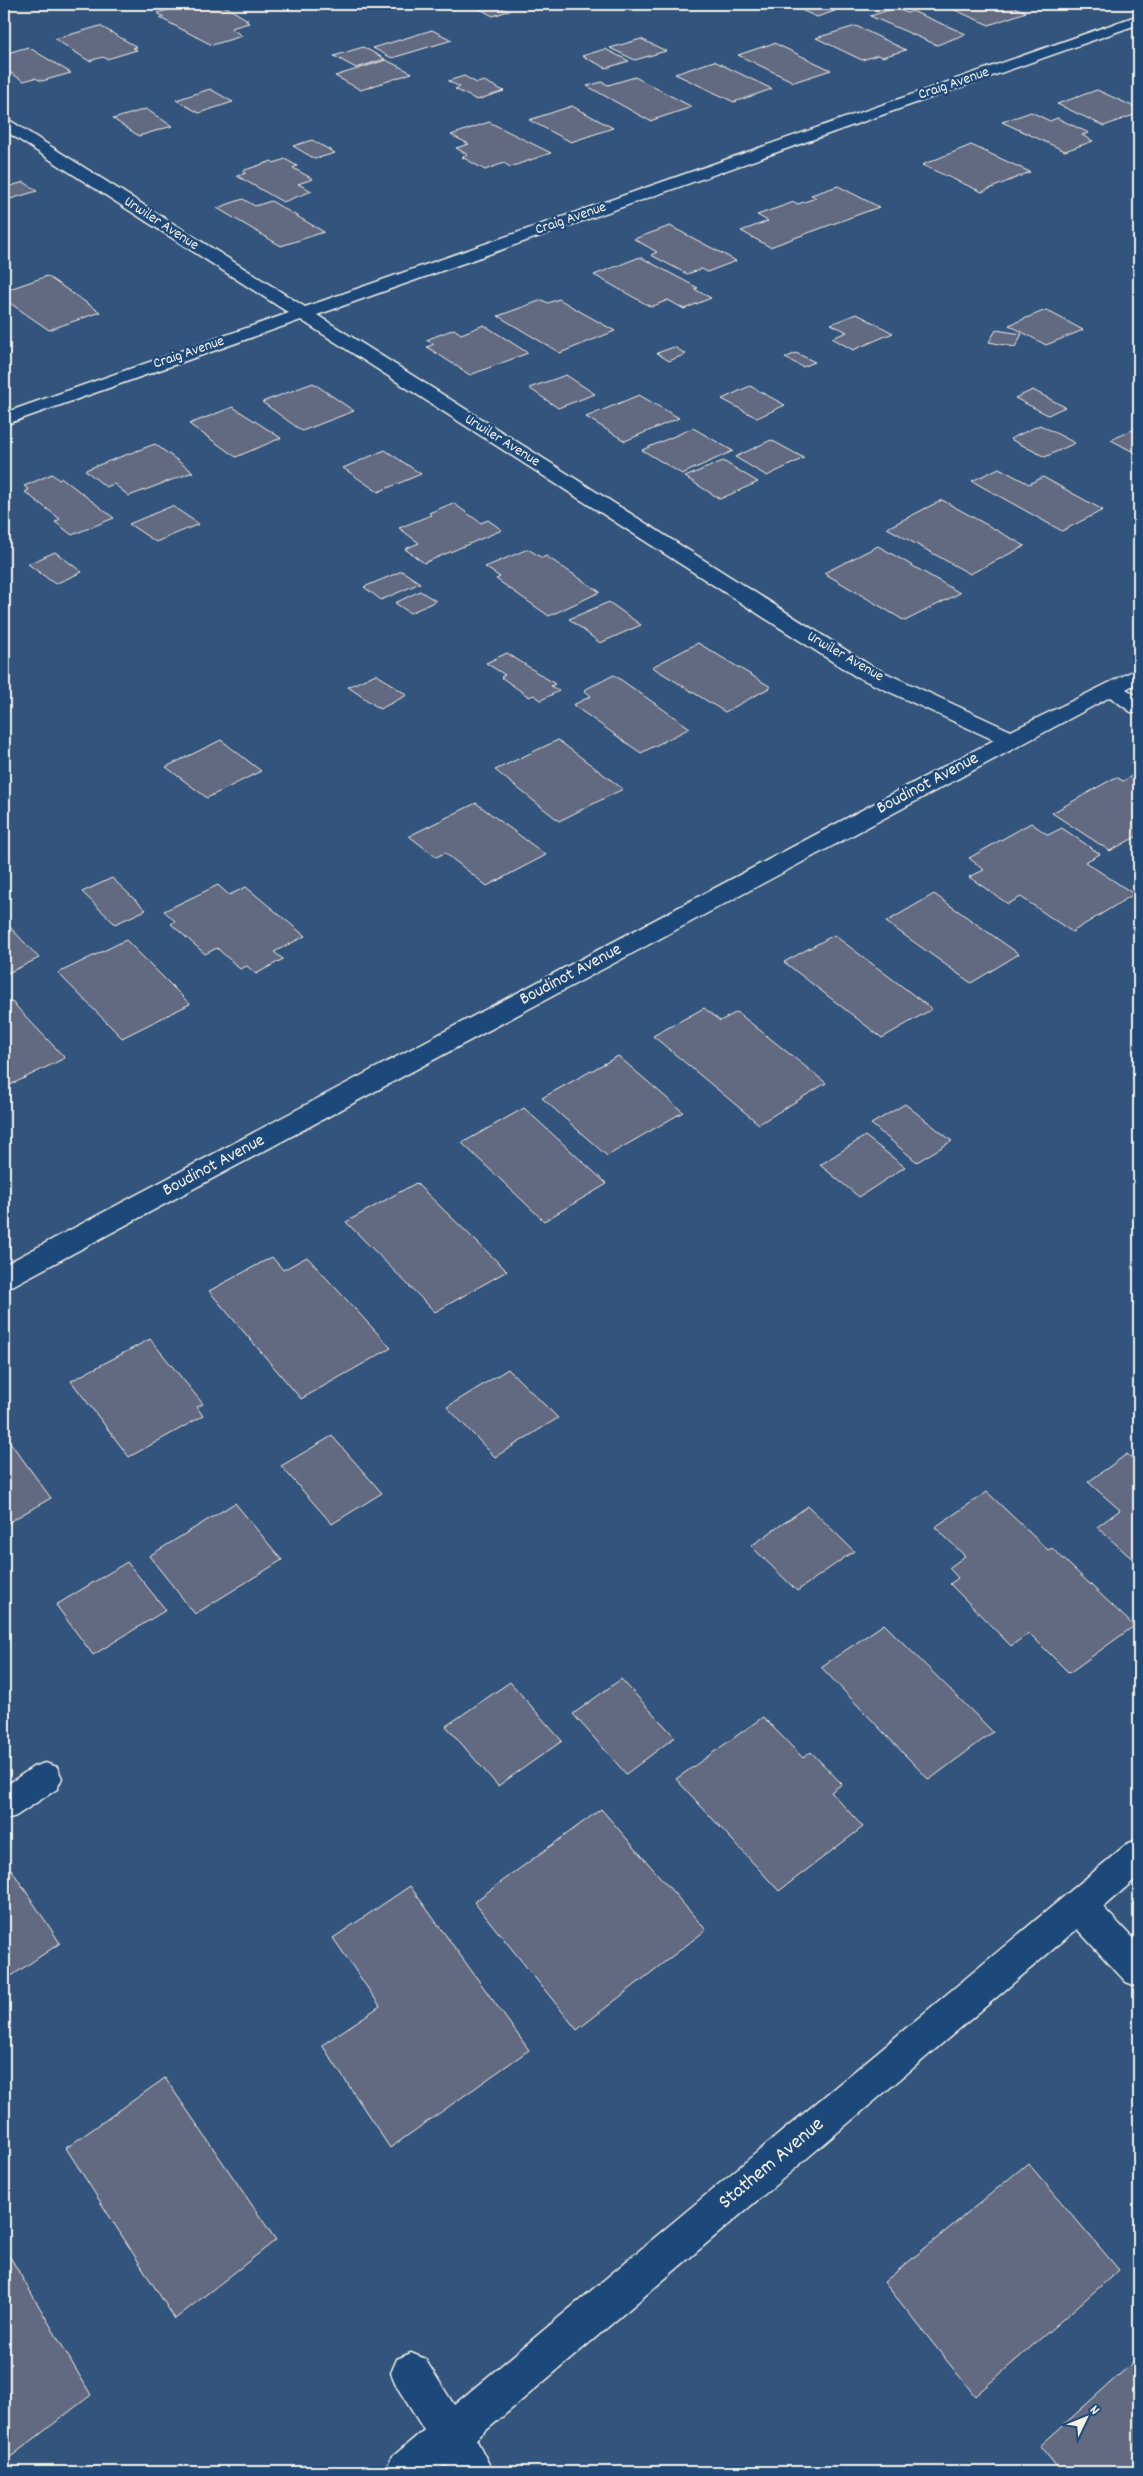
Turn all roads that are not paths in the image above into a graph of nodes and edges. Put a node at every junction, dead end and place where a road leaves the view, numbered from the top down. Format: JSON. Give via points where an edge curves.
{"nodes":[{"id":1,"x":1139,"y":19,"type":"edge"},
{"id":2,"x":4,"y":124,"type":"edge"},
{"id":3,"x":302,"y":314,"type":"junction"},
{"id":4,"x":4,"y":419,"type":"edge"},
{"id":5,"x":1139,"y":674,"type":"edge"},
{"id":6,"x":1112,"y":689,"type":"junction"},
{"id":7,"x":1139,"y":707,"type":"edge"},
{"id":8,"x":1011,"y":740,"type":"junction"},
{"id":9,"x":4,"y":1278,"type":"edge"},
{"id":10,"x":45,"y":1778,"type":"dead end"},
{"id":11,"x":4,"y":1805,"type":"edge"},
{"id":12,"x":1139,"y":1855,"type":"edge"},
{"id":13,"x":1079,"y":1906,"type":"junction"},
{"id":14,"x":1139,"y":1970,"type":"edge"},
{"id":15,"x":410,"y":2372,"type":"dead end"},
{"id":16,"x":448,"y":2435,"type":"junction"},
{"id":17,"x":405,"y":2472,"type":"edge"},
{"id":18,"x":473,"y":2472,"type":"edge"}],
"edges":[{"from":1,"to":3,"type":"street","name":"Craig Avenue"},
{"from":2,"to":3,"type":"street","name":"Urwiler Avenue"},
{"from":3,"to":4,"type":"street","name":"Craig Avenue"},
{"from":3,"to":8,"type":"street","name":"Urwiler Avenue","via":[[863,671]]},
{"from":5,"to":6,"type":"street","name":"Boudinot Avenue"},
{"from":6,"to":7,"type":"street"},
{"from":6,"to":8,"type":"street","name":"Boudinot Avenue"},
{"from":8,"to":9,"type":"street","name":"Boudinot Avenue"},
{"from":10,"to":11,"type":"street"},
{"from":12,"to":13,"type":"street","name":"Stathem Avenue"},
{"from":13,"to":14,"type":"street"},
{"from":13,"to":16,"type":"street","name":"Stathem Avenue"},
{"from":15,"to":16,"type":"street"},
{"from":16,"to":17,"type":"street","name":"Stathem Avenue"},
{"from":16,"to":18,"type":"street"}]}
